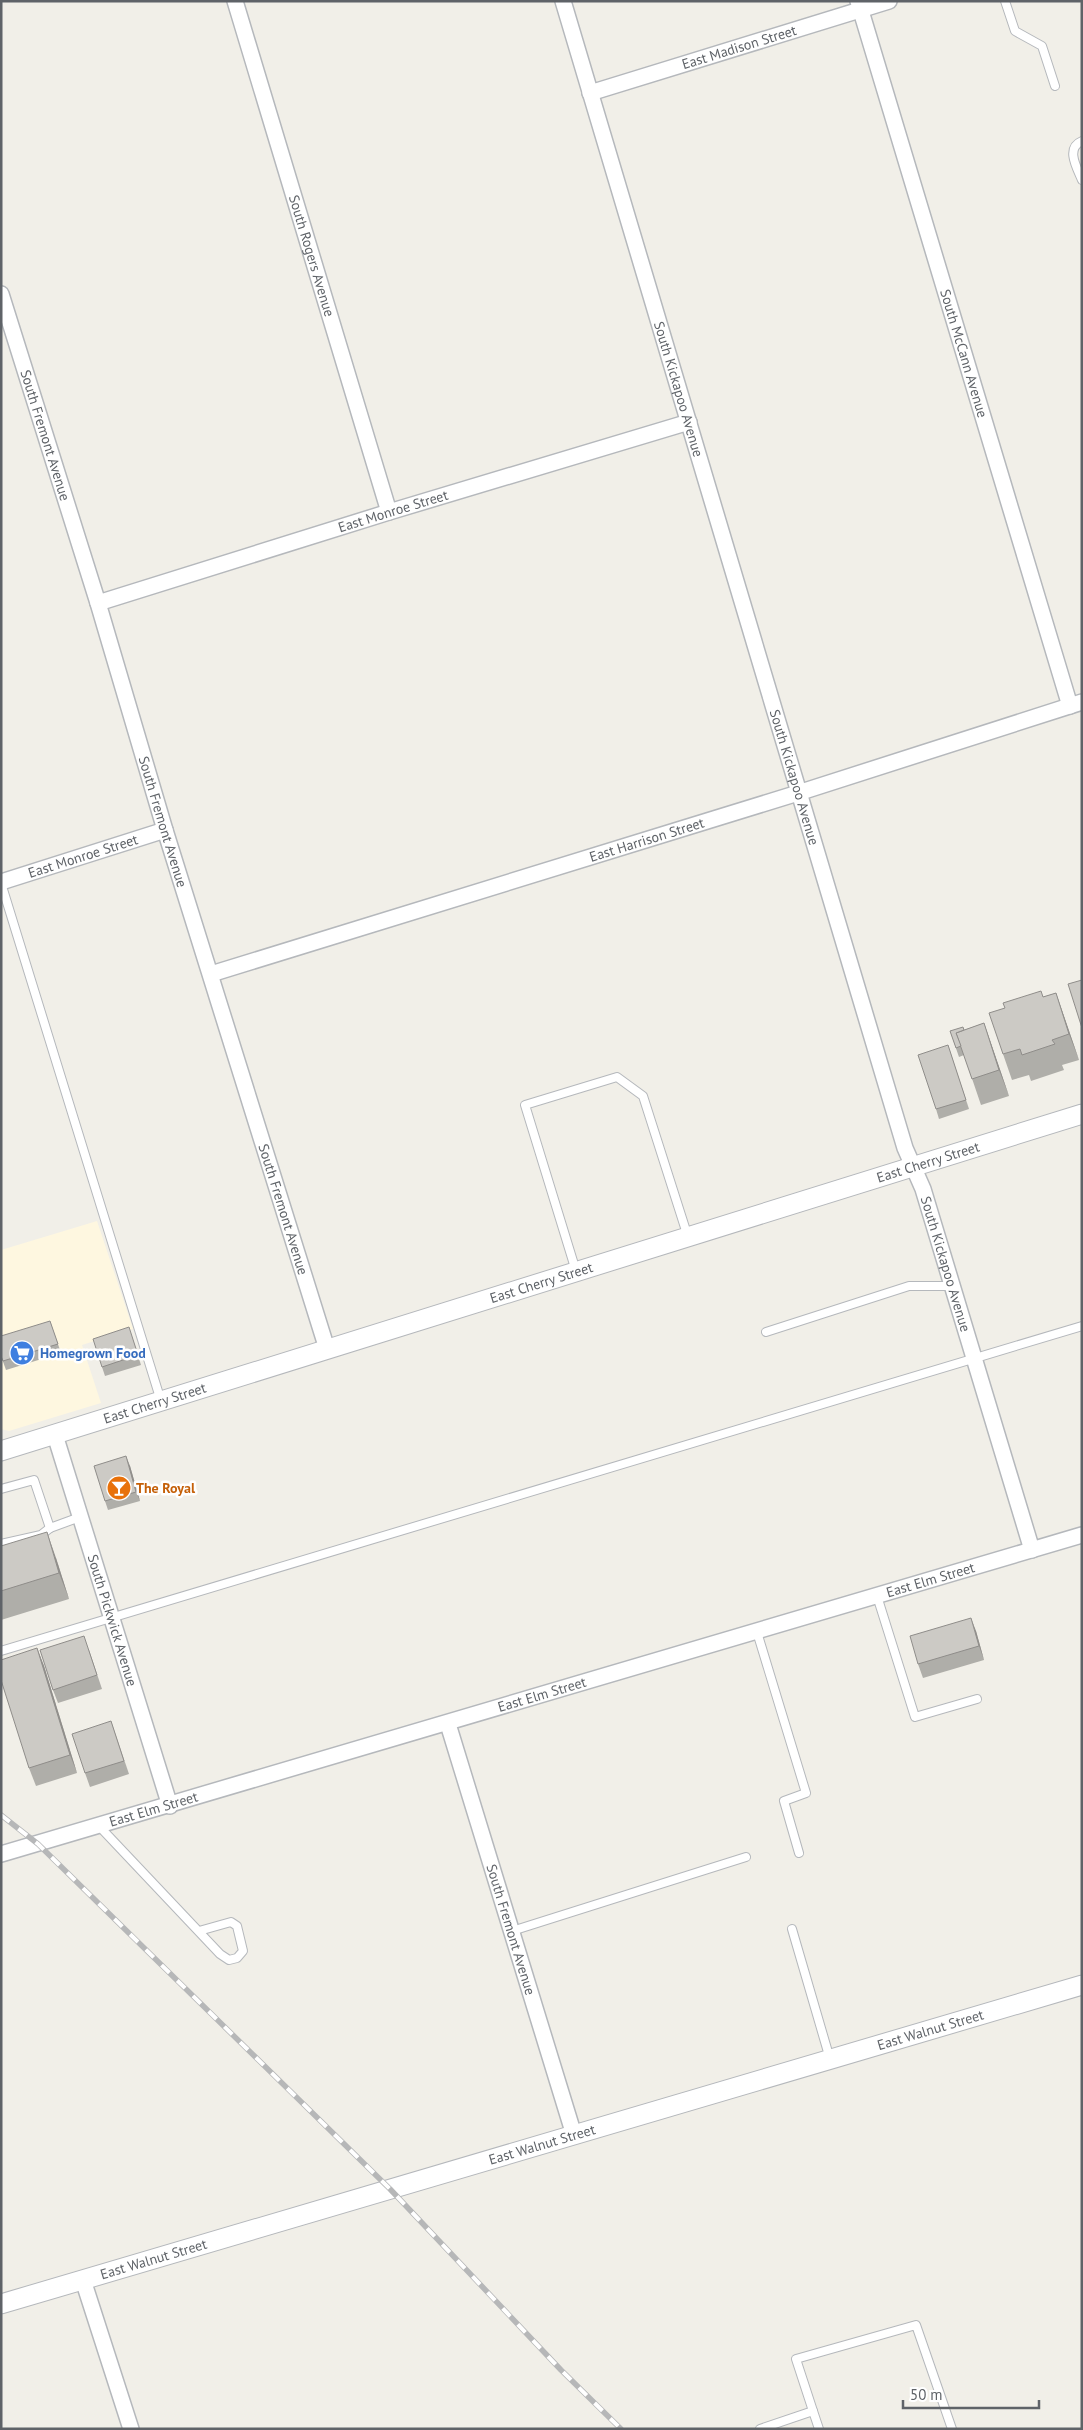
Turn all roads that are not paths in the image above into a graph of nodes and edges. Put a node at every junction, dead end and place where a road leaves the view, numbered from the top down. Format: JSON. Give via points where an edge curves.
{"nodes":[{"id":1,"x":235,"y":1,"type":"edge"},
{"id":2,"x":563,"y":1,"type":"edge"},
{"id":3,"x":889,"y":1,"type":"edge"},
{"id":4,"x":1005,"y":1,"type":"edge"},
{"id":5,"x":859,"y":6,"type":"edge"},
{"id":6,"x":1056,"y":86,"type":"dead end"},
{"id":7,"x":590,"y":93,"type":"junction"},
{"id":8,"x":1082,"y":142,"type":"edge"},
{"id":9,"x":1082,"y":180,"type":"edge"},
{"id":10,"x":1,"y":294,"type":"edge"},
{"id":11,"x":4,"y":311,"type":"edge"},
{"id":12,"x":689,"y":422,"type":"junction"},
{"id":13,"x":389,"y":512,"type":"junction"},
{"id":14,"x":98,"y":602,"type":"junction"},
{"id":15,"x":1076,"y":704,"type":"edge"},
{"id":16,"x":798,"y":793,"type":"junction"},
{"id":17,"x":165,"y":830,"type":"junction"},
{"id":18,"x":1,"y":882,"type":"edge"},
{"id":19,"x":211,"y":974,"type":"junction"},
{"id":20,"x":1082,"y":1114,"type":"edge"},
{"id":21,"x":913,"y":1167,"type":"junction"},
{"id":22,"x":688,"y":1237,"type":"junction"},
{"id":23,"x":576,"y":1271,"type":"junction"},
{"id":24,"x":952,"y":1286,"type":"junction"},
{"id":25,"x":1082,"y":1326,"type":"edge"},
{"id":26,"x":766,"y":1332,"type":"dead end"},
{"id":27,"x":327,"y":1349,"type":"junction"},
{"id":28,"x":974,"y":1357,"type":"junction"},
{"id":29,"x":161,"y":1401,"type":"junction"},
{"id":30,"x":54,"y":1435,"type":"junction"},
{"id":31,"x":1,"y":1451,"type":"edge"},
{"id":32,"x":1,"y":1489,"type":"edge"},
{"id":33,"x":80,"y":1517,"type":"junction"},
{"id":34,"x":50,"y":1528,"type":"junction"},
{"id":35,"x":1082,"y":1535,"type":"edge"},
{"id":36,"x":1,"y":1544,"type":"edge"},
{"id":37,"x":1032,"y":1550,"type":"junction"},
{"id":38,"x":878,"y":1596,"type":"junction"},
{"id":39,"x":112,"y":1619,"type":"junction"},
{"id":40,"x":757,"y":1632,"type":"junction"},
{"id":41,"x":1,"y":1651,"type":"edge"},
{"id":42,"x":977,"y":1699,"type":"dead end"},
{"id":43,"x":448,"y":1724,"type":"junction"},
{"id":44,"x":170,"y":1806,"type":"junction"},
{"id":45,"x":99,"y":1826,"type":"junction"},
{"id":46,"x":799,"y":1853,"type":"dead end"},
{"id":47,"x":1,"y":1854,"type":"edge"},
{"id":48,"x":746,"y":1857,"type":"dead end"},
{"id":49,"x":792,"y":1929,"type":"dead end"},
{"id":50,"x":199,"y":1931,"type":"junction"},
{"id":51,"x":512,"y":1932,"type":"junction"},
{"id":52,"x":1082,"y":1985,"type":"edge"},
{"id":53,"x":830,"y":2059,"type":"junction"},
{"id":54,"x":574,"y":2135,"type":"junction"},
{"id":55,"x":83,"y":2280,"type":"junction"},
{"id":56,"x":1,"y":2304,"type":"edge"},
{"id":57,"x":813,"y":2411,"type":"junction"},
{"id":58,"x":131,"y":2429,"type":"edge"},
{"id":59,"x":760,"y":2429,"type":"edge"},
{"id":60,"x":819,"y":2429,"type":"edge"},
{"id":61,"x":952,"y":2429,"type":"edge"}],
"edges":[{"from":1,"to":13,"type":"street","name":"South Rogers Avenue"},
{"from":2,"to":7,"type":"street","name":"South Kickapoo Avenue"},
{"from":3,"to":5,"type":"street","name":"East Madison Street"},
{"from":4,"to":6,"type":"lane","via":[[1014,31],[1042,46]]},
{"from":5,"to":7,"type":"street","name":"East Madison Street"},
{"from":5,"to":15,"type":"street","name":"South McCann Avenue"},
{"from":7,"to":12,"type":"street","name":"South Kickapoo Avenue"},
{"from":8,"to":9,"type":"lane","via":[[1073,148],[1072,154]]},
{"from":10,"to":11,"type":"street","name":"South Fremont Avenue"},
{"from":11,"to":14,"type":"street","name":"South Fremont Avenue"},
{"from":12,"to":13,"type":"street","name":"East Monroe Street"},
{"from":12,"to":16,"type":"street","name":"South Kickapoo Avenue"},
{"from":13,"to":14,"type":"street","name":"East Monroe Street"},
{"from":14,"to":17,"type":"street","name":"South Fremont Avenue"},
{"from":15,"to":16,"type":"street","name":"East Harrison Street"},
{"from":16,"to":19,"type":"street","name":"East Harrison Street"},
{"from":16,"to":21,"type":"street","name":"South Kickapoo Avenue"},
{"from":17,"to":18,"type":"street","name":"East Monroe Street"},
{"from":17,"to":19,"type":"street","name":"South Fremont Avenue"},
{"from":18,"to":29,"type":"lane"},
{"from":19,"to":27,"type":"street","name":"South Fremont Avenue"},
{"from":20,"to":21,"type":"street","name":"East Cherry Street"},
{"from":21,"to":22,"type":"street","name":"East Cherry Street"},
{"from":21,"to":24,"type":"street","name":"South Kickapoo Avenue","via":[[923,1189]]},
{"from":22,"to":23,"type":"street","name":"East Cherry Street"},
{"from":22,"to":23,"type":"lane","via":[[643,1096],[617,1077],[525,1105]]},
{"from":23,"to":27,"type":"street","name":"East Cherry Street"},
{"from":24,"to":26,"type":"lane","via":[[910,1286]]},
{"from":24,"to":28,"type":"street","name":"South Kickapoo Avenue"},
{"from":25,"to":28,"type":"lane"},
{"from":27,"to":29,"type":"street","name":"East Cherry Street"},
{"from":28,"to":37,"type":"street","name":"South Kickapoo Avenue"},
{"from":28,"to":39,"type":"lane"},
{"from":29,"to":30,"type":"street","name":"East Cherry Street"},
{"from":30,"to":31,"type":"street","name":"East Cherry Street"},
{"from":30,"to":33,"type":"street","name":"South Pickwick Avenue"},
{"from":32,"to":34,"type":"lane","via":[[34,1480]]},
{"from":33,"to":34,"type":"lane"},
{"from":33,"to":39,"type":"street","name":"South Pickwick Avenue"},
{"from":34,"to":36,"type":"lane","via":[[40,1535]]},
{"from":35,"to":37,"type":"street","name":"East Elm Street"},
{"from":37,"to":38,"type":"street","name":"East Elm Street"},
{"from":38,"to":40,"type":"street","name":"East Elm Street"},
{"from":38,"to":42,"type":"lane","via":[[915,1717]]},
{"from":39,"to":41,"type":"lane"},
{"from":39,"to":44,"type":"street","name":"South Pickwick Avenue"},
{"from":40,"to":43,"type":"street","name":"East Elm Street"},
{"from":40,"to":46,"type":"lane","via":[[806,1793],[784,1801]]},
{"from":43,"to":44,"type":"street","name":"East Elm Street"},
{"from":43,"to":51,"type":"street","name":"South Fremont Avenue"},
{"from":44,"to":45,"type":"street","name":"East Elm Street"},
{"from":45,"to":47,"type":"street","name":"East Elm Street"},
{"from":45,"to":50,"type":"lane"},
{"from":48,"to":51,"type":"lane"},
{"from":49,"to":53,"type":"lane"},
{"from":50,"to":50,"type":"lane","via":[[229,1960],[244,1951],[237,1926],[231,1922]]},
{"from":51,"to":54,"type":"street","name":"South Fremont Avenue"},
{"from":52,"to":53,"type":"street","name":"East Walnut Street"},
{"from":53,"to":54,"type":"street","name":"East Walnut Street"},
{"from":54,"to":55,"type":"street","name":"East Walnut Street"},
{"from":55,"to":56,"type":"street","name":"East Walnut Street"},
{"from":55,"to":58,"type":"street"},
{"from":57,"to":59,"type":"lane"},
{"from":57,"to":60,"type":"lane"},
{"from":57,"to":61,"type":"lane","via":[[796,2359],[916,2324]]}]}
